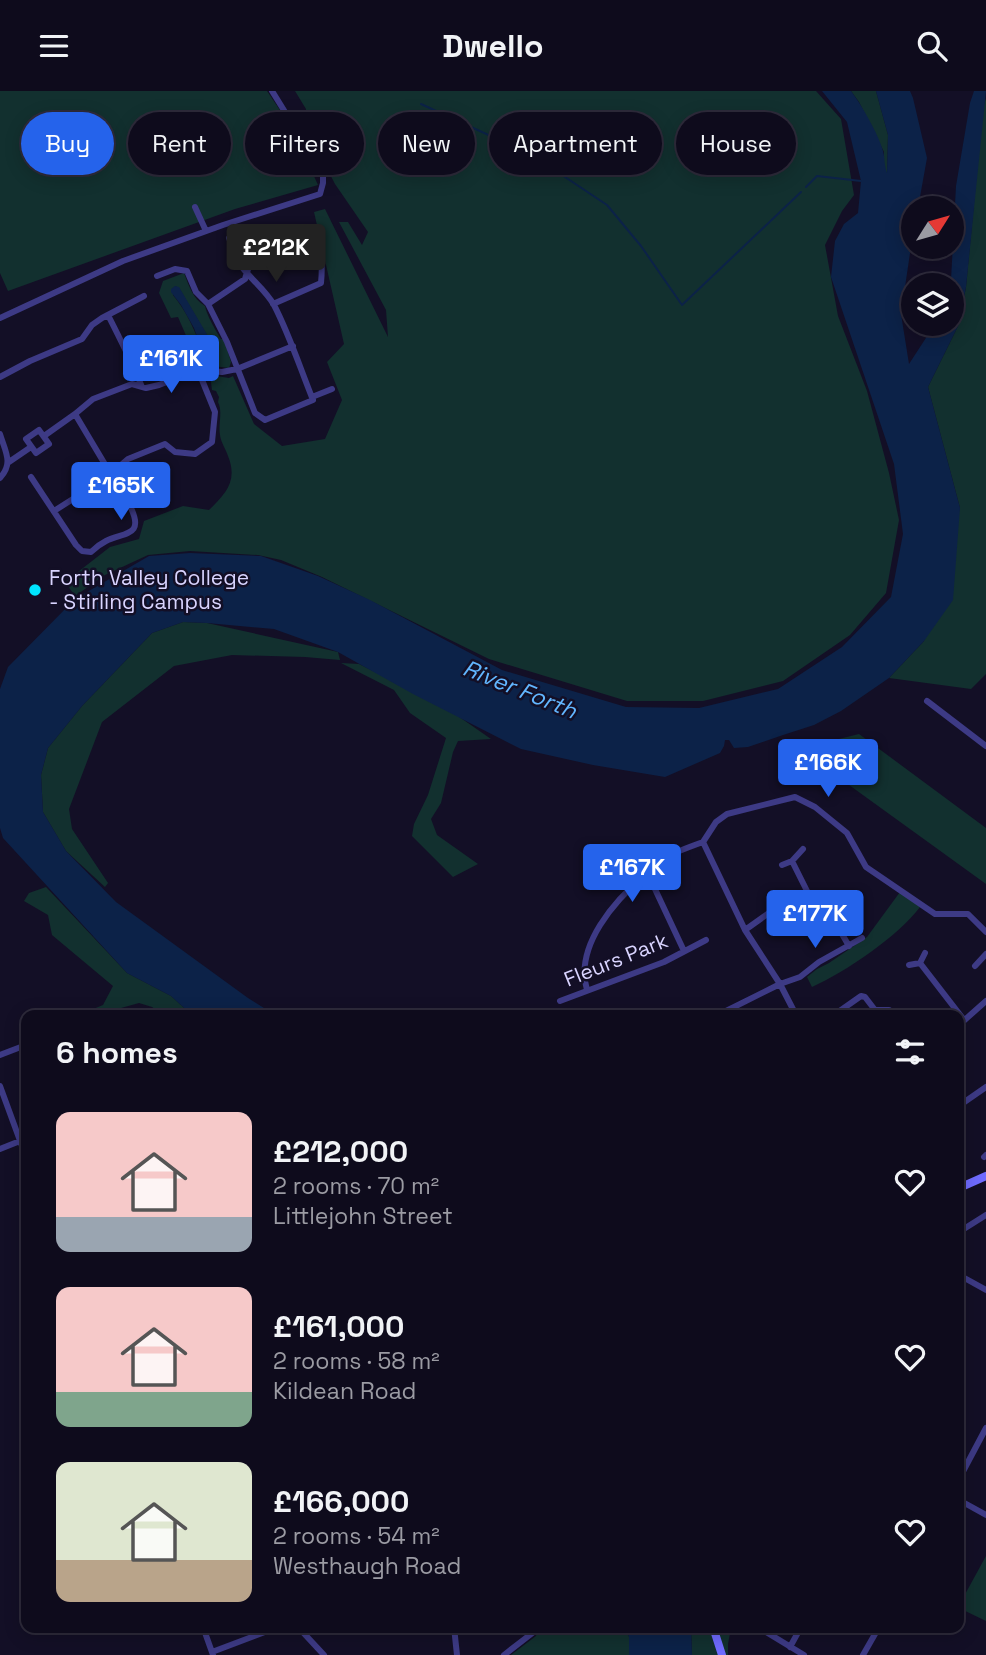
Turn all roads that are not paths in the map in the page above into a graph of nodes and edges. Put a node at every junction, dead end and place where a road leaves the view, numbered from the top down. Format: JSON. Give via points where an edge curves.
{"nodes":[{"id":1,"x":272,"y":91,"type":"edge"},
{"id":2,"x":195,"y":207,"type":"dead end"},
{"id":3,"x":205,"y":231,"type":"junction"},
{"id":4,"x":229,"y":238,"type":"dead end"},
{"id":5,"x":246,"y":271,"type":"junction"},
{"id":6,"x":157,"y":276,"type":"dead end"},
{"id":7,"x":144,"y":296,"type":"dead end"},
{"id":8,"x":208,"y":304,"type":"junction"},
{"id":9,"x":273,"y":305,"type":"junction"},
{"id":10,"x":108,"y":315,"type":"junction"},
{"id":11,"x":0,"y":318,"type":"edge"},
{"id":12,"x":293,"y":346,"type":"junction"},
{"id":13,"x":237,"y":369,"type":"junction"},
{"id":14,"x":198,"y":370,"type":"junction"},
{"id":15,"x":0,"y":377,"type":"edge"},
{"id":16,"x":142,"y":387,"type":"junction"},
{"id":17,"x":332,"y":389,"type":"dead end"},
{"id":18,"x":312,"y":397,"type":"junction"},
{"id":19,"x":75,"y":415,"type":"junction"},
{"id":20,"x":0,"y":434,"type":"edge"},
{"id":21,"x":44,"y":436,"type":"junction"},
{"id":22,"x":31,"y":447,"type":"junction"},
{"id":23,"x":9,"y":462,"type":"junction"},
{"id":24,"x":110,"y":470,"type":"junction"},
{"id":25,"x":31,"y":477,"type":"dead end"},
{"id":26,"x":0,"y":478,"type":"edge"},
{"id":27,"x":54,"y":511,"type":"junction"},
{"id":28,"x":928,"y":701,"type":"dead end"},
{"id":29,"x":986,"y":746,"type":"edge"},
{"id":30,"x":703,"y":842,"type":"junction"},
{"id":31,"x":803,"y":849,"type":"dead end"},
{"id":32,"x":792,"y":861,"type":"junction"},
{"id":33,"x":782,"y":865,"type":"dead end"},
{"id":34,"x":647,"y":873,"type":"junction"},
{"id":35,"x":808,"y":893,"type":"junction"},
{"id":36,"x":745,"y":930,"type":"junction"},
{"id":37,"x":986,"y":932,"type":"edge"},
{"id":38,"x":862,"y":938,"type":"dead end"},
{"id":39,"x":706,"y":940,"type":"dead end"},
{"id":40,"x":849,"y":946,"type":"junction"},
{"id":41,"x":684,"y":951,"type":"junction"},
{"id":42,"x":925,"y":953,"type":"dead end"},
{"id":43,"x":986,"y":954,"type":"edge"},
{"id":44,"x":920,"y":963,"type":"junction"},
{"id":45,"x":909,"y":965,"type":"dead end"},
{"id":46,"x":975,"y":966,"type":"dead end"},
{"id":47,"x":780,"y":985,"type":"junction"},
{"id":48,"x":587,"y":990,"type":"junction"},
{"id":49,"x":986,"y":1000,"type":"edge"},
{"id":50,"x":561,"y":1001,"type":"dead end"},
{"id":51,"x":728,"y":1010,"type":"edge"},
{"id":52,"x":793,"y":1010,"type":"edge"},
{"id":53,"x":841,"y":1010,"type":"edge"},
{"id":54,"x":873,"y":1010,"type":"edge"},
{"id":55,"x":952,"y":1010,"type":"edge"},
{"id":56,"x":964,"y":1020,"type":"edge"},
{"id":57,"x":21,"y":1047,"type":"edge"},
{"id":58,"x":0,"y":1055,"type":"edge"},
{"id":59,"x":986,"y":1087,"type":"edge"},
{"id":60,"x":1,"y":1089,"type":"edge"},
{"id":61,"x":964,"y":1101,"type":"edge"},
{"id":62,"x":20,"y":1141,"type":"joint"},
{"id":63,"x":0,"y":1149,"type":"edge"},
{"id":64,"x":986,"y":1177,"type":"edge"},
{"id":65,"x":964,"y":1186,"type":"edge"},
{"id":66,"x":986,"y":1215,"type":"edge"},
{"id":67,"x":964,"y":1230,"type":"edge"},
{"id":68,"x":964,"y":1278,"type":"edge"},
{"id":69,"x":986,"y":1290,"type":"edge"},
{"id":70,"x":986,"y":1428,"type":"edge"},
{"id":71,"x":964,"y":1470,"type":"edge"},
{"id":72,"x":964,"y":1503,"type":"edge"},
{"id":73,"x":986,"y":1515,"type":"edge"},
{"id":74,"x":205,"y":1633,"type":"edge"},
{"id":75,"x":263,"y":1633,"type":"edge"},
{"id":76,"x":304,"y":1633,"type":"edge"},
{"id":77,"x":455,"y":1633,"type":"edge"},
{"id":78,"x":532,"y":1633,"type":"edge"},
{"id":79,"x":715,"y":1633,"type":"edge"},
{"id":80,"x":768,"y":1633,"type":"edge"},
{"id":81,"x":798,"y":1633,"type":"edge"},
{"id":82,"x":875,"y":1633,"type":"edge"},
{"id":83,"x":790,"y":1647,"type":"junction"},
{"id":84,"x":213,"y":1653,"type":"edge"},
{"id":85,"x":324,"y":1655,"type":"edge"},
{"id":86,"x":457,"y":1655,"type":"edge"},
{"id":87,"x":504,"y":1655,"type":"edge"},
{"id":88,"x":722,"y":1655,"type":"edge"},
{"id":89,"x":804,"y":1655,"type":"edge"},
{"id":90,"x":863,"y":1655,"type":"edge"}],
"edges":[{"from":1,"to":3,"type":"street","via":[[297,123],[323,174],[320,194]]},
{"from":2,"to":3,"type":"street"},
{"from":3,"to":11,"type":"street","via":[[122,261]]},
{"from":4,"to":5,"type":"street"},
{"from":5,"to":8,"type":"street","via":[[245,279]]},
{"from":5,"to":9,"type":"street"},
{"from":5,"to":9,"type":"street","via":[[258,260],[290,246],[309,244],[317,249],[321,283]]},
{"from":6,"to":8,"type":"street","via":[[175,269],[187,271],[196,292]]},
{"from":7,"to":10,"type":"street"},
{"from":8,"to":13,"type":"street"},
{"from":9,"to":12,"type":"street"},
{"from":10,"to":15,"type":"street","via":[[92,325],[82,339]]},
{"from":10,"to":16,"type":"street"},
{"from":12,"to":13,"type":"street"},
{"from":12,"to":18,"type":"street"},
{"from":13,"to":14,"type":"street"},
{"from":13,"to":18,"type":"street","via":[[255,413],[265,420]]},
{"from":14,"to":16,"type":"street"},
{"from":14,"to":24,"type":"street","via":[[215,412],[212,442],[195,454],[175,452],[164,445]]},
{"from":16,"to":19,"type":"street","via":[[132,384],[93,399]]},
{"from":17,"to":18,"type":"street"},
{"from":19,"to":21,"type":"street"},
{"from":19,"to":24,"type":"street"},
{"from":20,"to":23,"type":"street"},
{"from":21,"to":22,"type":"street","via":[[40,430],[26,439]]},
{"from":21,"to":22,"type":"street","via":[[49,445],[36,453]]},
{"from":22,"to":23,"type":"street"},
{"from":23,"to":26,"type":"street"},
{"from":24,"to":27,"type":"street"},
{"from":24,"to":27,"type":"street","via":[[136,517],[132,532],[82,551]]},
{"from":25,"to":27,"type":"street"},
{"from":28,"to":29,"type":"street"},
{"from":30,"to":34,"type":"street","via":[[661,860]]},
{"from":30,"to":36,"type":"street"},
{"from":30,"to":37,"type":"street","via":[[727,814],[795,797],[816,807],[847,833],[866,867],[935,914],[968,914]]},
{"from":31,"to":32,"type":"street"},
{"from":32,"to":33,"type":"street"},
{"from":32,"to":35,"type":"street"},
{"from":34,"to":41,"type":"street","name":"Fleurs Park"},
{"from":34,"to":48,"type":"street","via":[[620,897],[598,926],[585,962]]},
{"from":35,"to":36,"type":"street"},
{"from":35,"to":40,"type":"street","via":[[829,912]]},
{"from":36,"to":47,"type":"street"},
{"from":38,"to":40,"type":"street"},
{"from":39,"to":41,"type":"street","name":"Fleurs Park"},
{"from":40,"to":47,"type":"street"},
{"from":41,"to":48,"type":"street","name":"Fleurs Park"},
{"from":42,"to":44,"type":"street"},
{"from":43,"to":46,"type":"street"},
{"from":44,"to":45,"type":"street"},
{"from":44,"to":55,"type":"street"},
{"from":47,"to":51,"type":"street"},
{"from":47,"to":52,"type":"street"},
{"from":48,"to":50,"type":"street","name":"Fleurs Park"},
{"from":49,"to":56,"type":"street"},
{"from":53,"to":54,"type":"street","via":[[861,996]]},
{"from":57,"to":58,"type":"street"},
{"from":59,"to":61,"type":"street"},
{"from":60,"to":62,"type":"street"},
{"from":62,"to":63,"type":"street"},
{"from":64,"to":65,"type":"main road"},
{"from":66,"to":67,"type":"street"},
{"from":68,"to":69,"type":"street"},
{"from":70,"to":71,"type":"street"},
{"from":72,"to":73,"type":"street"},
{"from":74,"to":84,"type":"street"},
{"from":75,"to":84,"type":"street"},
{"from":76,"to":85,"type":"street"},
{"from":77,"to":86,"type":"street"},
{"from":78,"to":87,"type":"street"},
{"from":79,"to":88,"type":"main road"},
{"from":80,"to":83,"type":"street"},
{"from":81,"to":83,"type":"street"},
{"from":82,"to":90,"type":"street"},
{"from":83,"to":89,"type":"street"}]}
